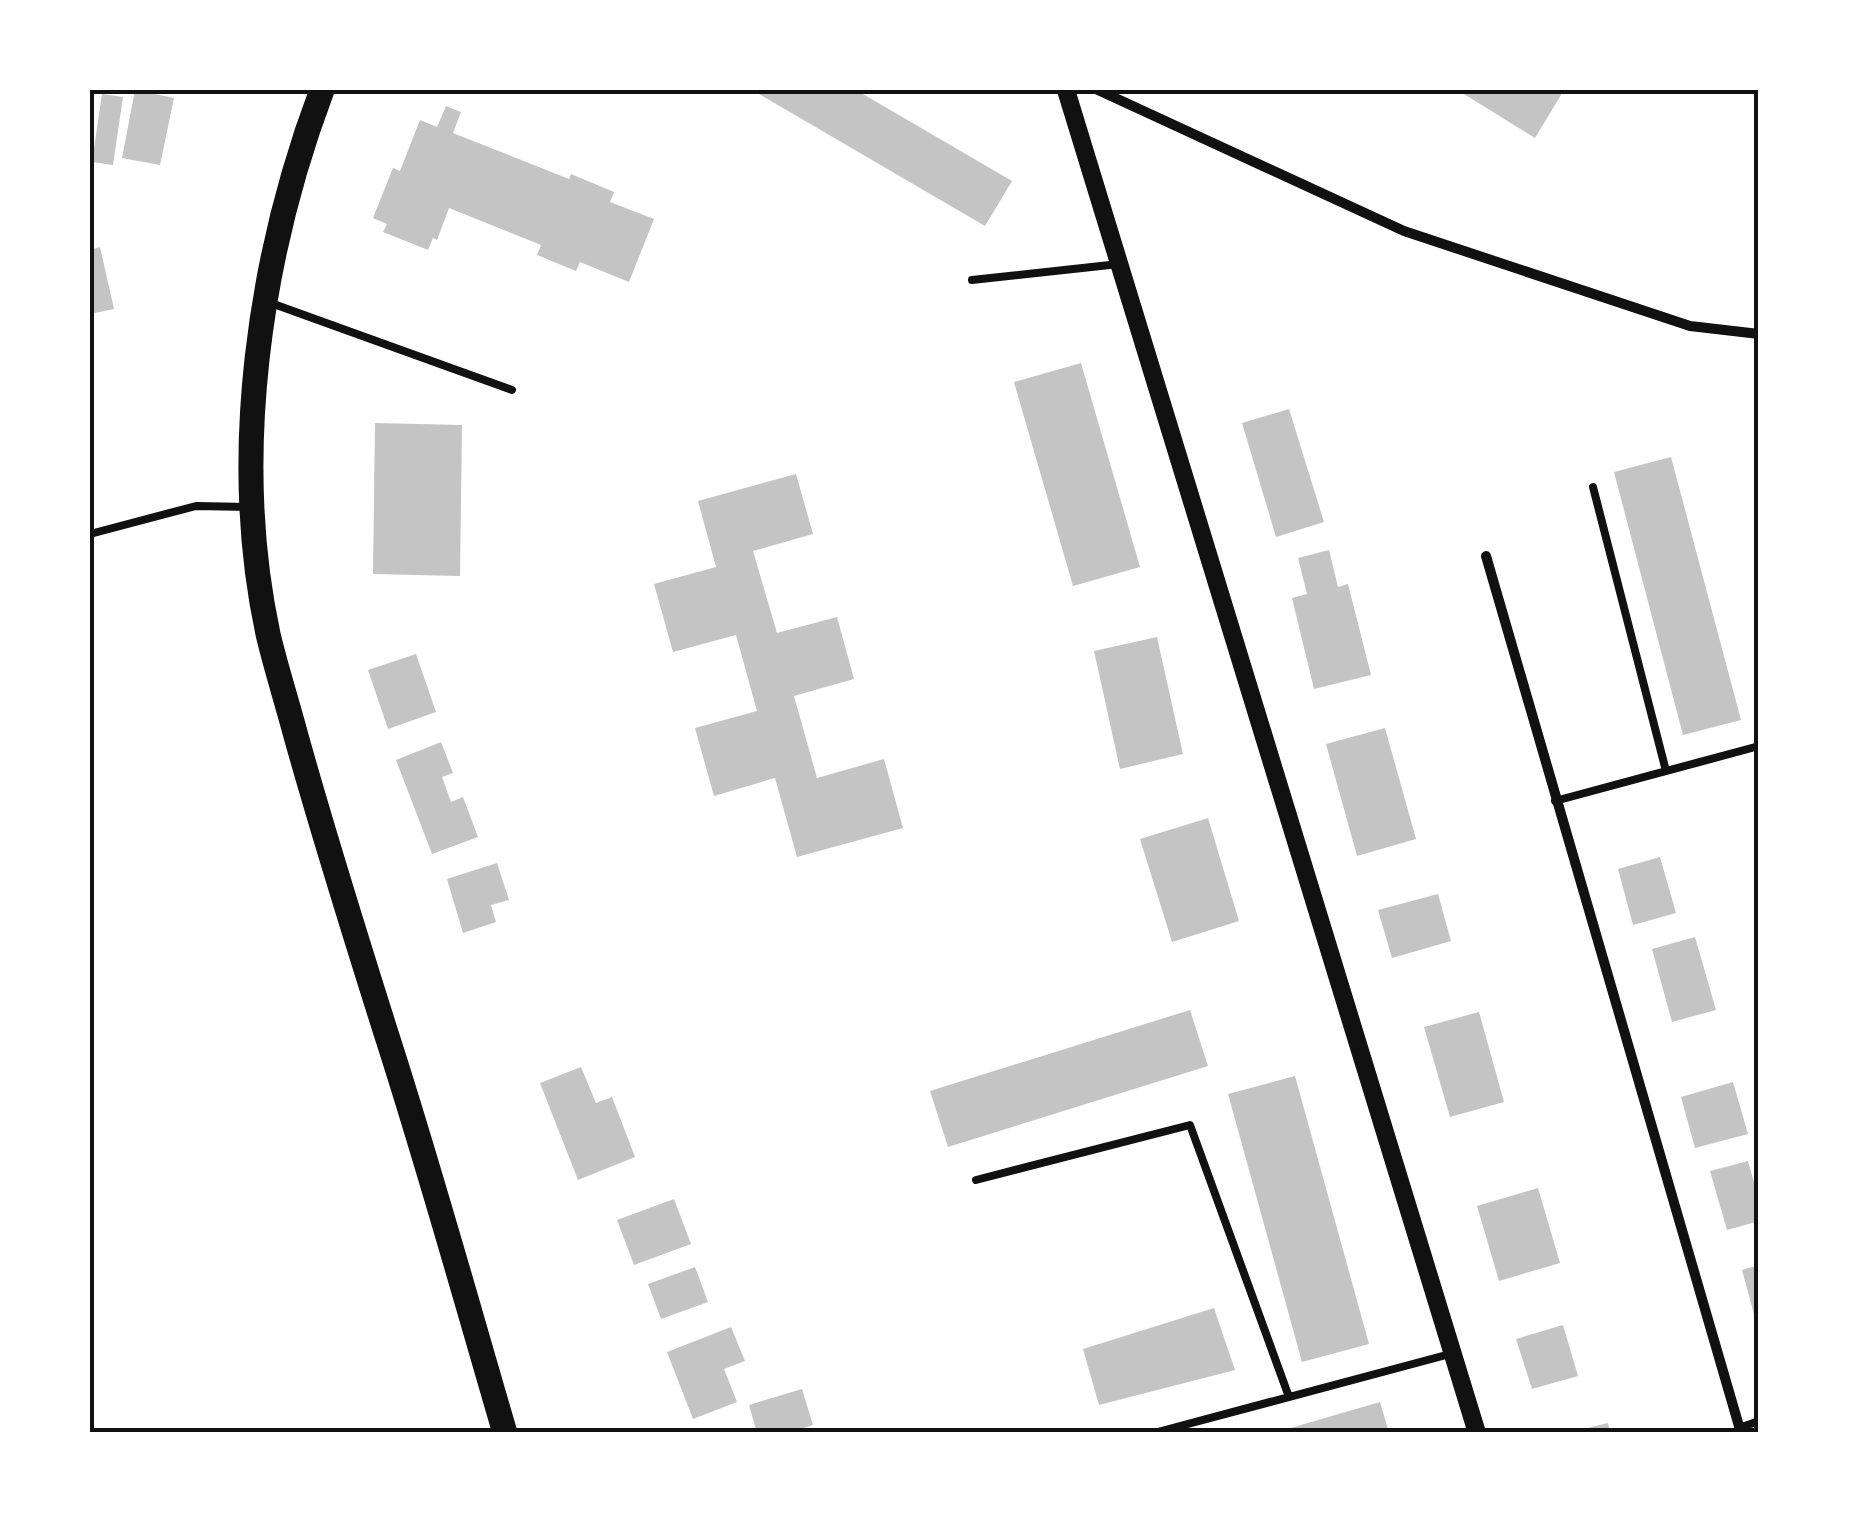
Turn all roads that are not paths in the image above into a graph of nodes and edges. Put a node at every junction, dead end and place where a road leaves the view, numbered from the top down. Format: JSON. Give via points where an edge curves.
{"nodes":[{"id":1,"x":322,"y":90,"type":"edge"},
{"id":2,"x":1066,"y":90,"type":"edge"},
{"id":3,"x":1098,"y":90,"type":"edge"},
{"id":4,"x":1119,"y":264,"type":"junction"},
{"id":5,"x":972,"y":280,"type":"dead end"},
{"id":6,"x":264,"y":301,"type":"junction"},
{"id":7,"x":1759,"y":334,"type":"edge"},
{"id":8,"x":512,"y":390,"type":"dead end"},
{"id":9,"x":1593,"y":487,"type":"dead end"},
{"id":10,"x":254,"y":507,"type":"junction"},
{"id":11,"x":90,"y":534,"type":"edge"},
{"id":12,"x":1486,"y":556,"type":"dead end"},
{"id":13,"x":1759,"y":746,"type":"edge"},
{"id":14,"x":1666,"y":771,"type":"junction"},
{"id":15,"x":1555,"y":801,"type":"junction"},
{"id":16,"x":976,"y":1180,"type":"dead end"},
{"id":17,"x":1454,"y":1353,"type":"junction"},
{"id":18,"x":1289,"y":1397,"type":"junction"},
{"id":19,"x":1759,"y":1421,"type":"edge"},
{"id":20,"x":1740,"y":1430,"type":"edge"},
{"id":21,"x":505,"y":1433,"type":"edge"},
{"id":22,"x":1154,"y":1433,"type":"edge"},
{"id":23,"x":1477,"y":1433,"type":"edge"}],
"edges":[{"from":1,"to":6,"type":"main road","via":[[300,150]]},
{"from":2,"to":4,"type":"street"},
{"from":3,"to":7,"type":"street","via":[[1404,232],[1690,326]]},
{"from":4,"to":5,"type":"lane"},
{"from":4,"to":17,"type":"street"},
{"from":6,"to":8,"type":"lane"},
{"from":6,"to":10,"type":"main road"},
{"from":9,"to":14,"type":"lane"},
{"from":10,"to":11,"type":"lane","via":[[196,506]]},
{"from":10,"to":21,"type":"main road","via":[[268,632]]},
{"from":12,"to":15,"type":"street"},
{"from":13,"to":14,"type":"lane"},
{"from":14,"to":15,"type":"lane"},
{"from":15,"to":20,"type":"street"},
{"from":16,"to":18,"type":"lane","via":[[1190,1125]]},
{"from":17,"to":18,"type":"lane"},
{"from":17,"to":23,"type":"street"},
{"from":18,"to":22,"type":"lane"},
{"from":19,"to":20,"type":"lane"}]}
